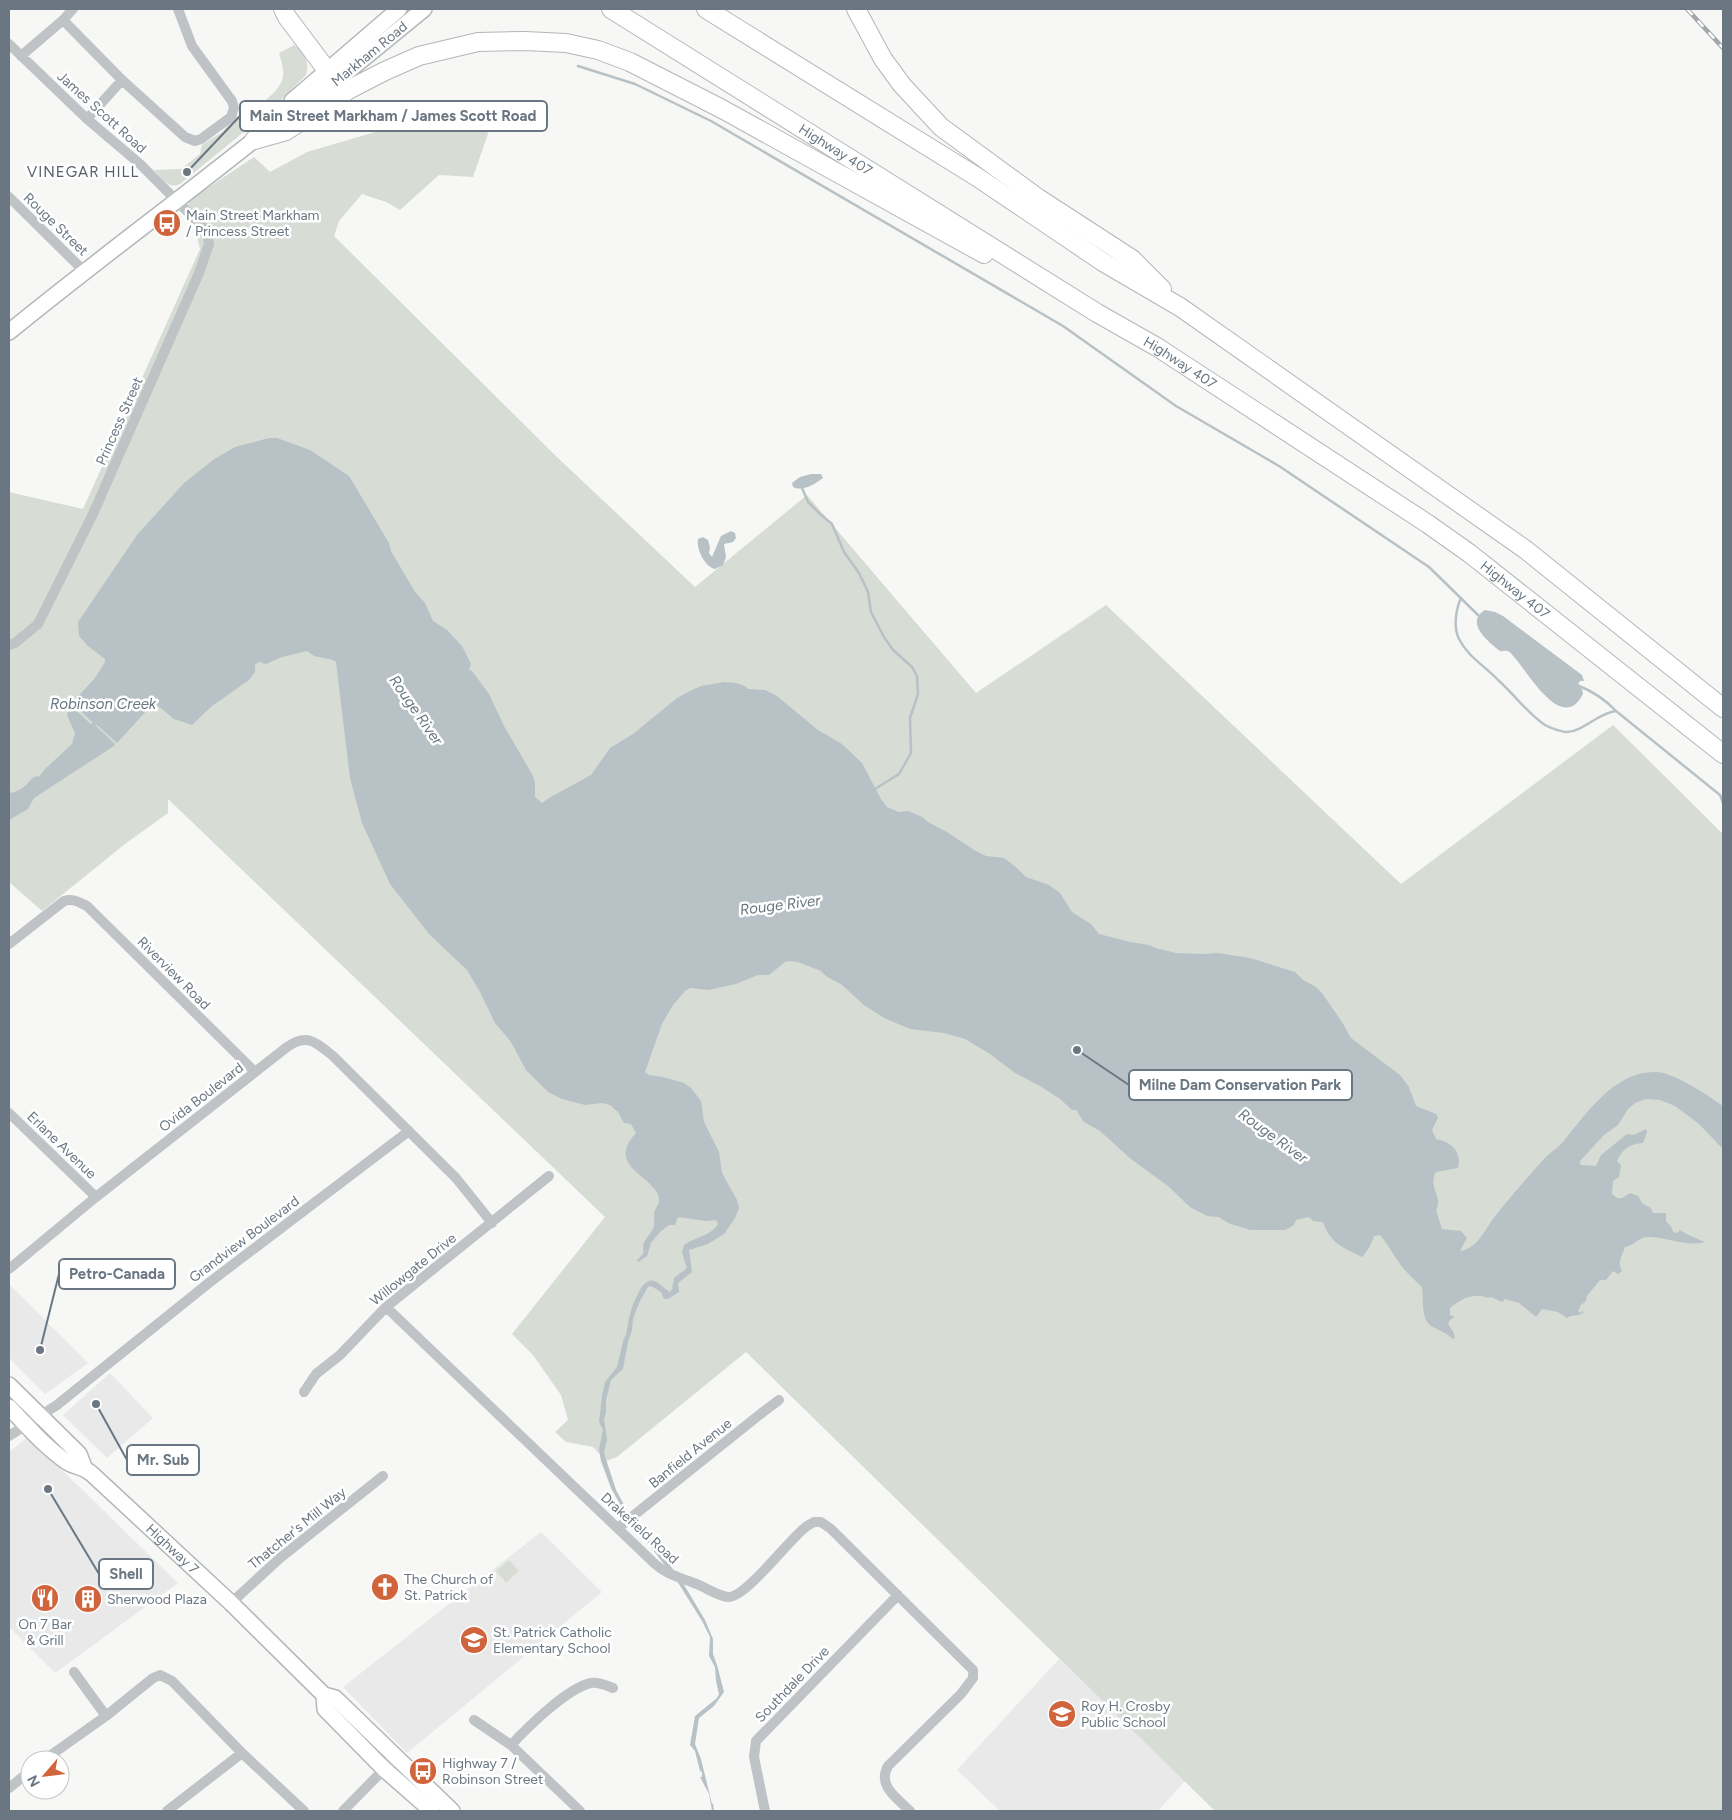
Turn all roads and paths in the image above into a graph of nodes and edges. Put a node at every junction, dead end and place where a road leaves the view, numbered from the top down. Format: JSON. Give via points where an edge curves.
{"nodes":[{"id":1,"x":73,"y":9,"type":"edge"},
{"id":2,"x":178,"y":9,"type":"edge"},
{"id":3,"x":282,"y":9,"type":"edge"},
{"id":4,"x":400,"y":9,"type":"edge"},
{"id":5,"x":424,"y":9,"type":"edge"},
{"id":6,"x":611,"y":9,"type":"edge"},
{"id":7,"x":706,"y":9,"type":"edge"},
{"id":8,"x":856,"y":9,"type":"edge"},
{"id":9,"x":63,"y":20,"type":"junction"},
{"id":10,"x":9,"y":44,"type":"edge"},
{"id":11,"x":21,"y":56,"type":"junction"},
{"id":12,"x":332,"y":75,"type":"junction"},
{"id":13,"x":122,"y":80,"type":"junction"},
{"id":14,"x":87,"y":118,"type":"junction"},
{"id":15,"x":254,"y":140,"type":"junction"},
{"id":16,"x":9,"y":197,"type":"edge"},
{"id":17,"x":176,"y":201,"type":"junction"},
{"id":18,"x":84,"y":271,"type":"junction"},
{"id":19,"x":1180,"y":307,"type":"junction"},
{"id":20,"x":1098,"y":313,"type":"junction"},
{"id":21,"x":9,"y":332,"type":"edge"},
{"id":22,"x":9,"y":645,"type":"edge"},
{"id":23,"x":1723,"y":708,"type":"edge"},
{"id":24,"x":1723,"y":754,"type":"edge"},
{"id":25,"x":9,"y":944,"type":"edge"},
{"id":26,"x":255,"y":1072,"type":"junction"},
{"id":27,"x":9,"y":1113,"type":"edge"},
{"id":28,"x":409,"y":1131,"type":"junction"},
{"id":29,"x":549,"y":1176,"type":"dead end"},
{"id":30,"x":96,"y":1197,"type":"junction"},
{"id":31,"x":492,"y":1223,"type":"junction"},
{"id":32,"x":9,"y":1269,"type":"edge"},
{"id":33,"x":386,"y":1307,"type":"junction"},
{"id":34,"x":9,"y":1385,"type":"edge"},
{"id":35,"x":304,"y":1392,"type":"dead end"},
{"id":36,"x":779,"y":1400,"type":"dead end"},
{"id":37,"x":9,"y":1408,"type":"edge"},
{"id":38,"x":41,"y":1417,"type":"junction"},
{"id":39,"x":26,"y":1425,"type":"junction"},
{"id":40,"x":9,"y":1436,"type":"edge"},
{"id":41,"x":84,"y":1467,"type":"junction"},
{"id":42,"x":383,"y":1476,"type":"dead end"},
{"id":43,"x":618,"y":1528,"type":"junction"},
{"id":44,"x":898,"y":1595,"type":"junction"},
{"id":45,"x":231,"y":1603,"type":"junction"},
{"id":46,"x":74,"y":1672,"type":"dead end"},
{"id":47,"x":613,"y":1688,"type":"dead end"},
{"id":48,"x":324,"y":1695,"type":"junction"},
{"id":49,"x":106,"y":1716,"type":"junction"},
{"id":50,"x":474,"y":1720,"type":"dead end"},
{"id":51,"x":511,"y":1745,"type":"junction"},
{"id":52,"x":58,"y":1750,"type":"edge"},
{"id":53,"x":242,"y":1753,"type":"junction"},
{"id":54,"x":395,"y":1758,"type":"junction"},
{"id":55,"x":384,"y":1769,"type":"junction"},
{"id":56,"x":20,"y":1779,"type":"edge"},
{"id":57,"x":9,"y":1788,"type":"edge"},
{"id":58,"x":167,"y":1811,"type":"edge"},
{"id":59,"x":304,"y":1811,"type":"edge"},
{"id":60,"x":343,"y":1811,"type":"edge"},
{"id":61,"x":432,"y":1811,"type":"edge"},
{"id":62,"x":452,"y":1811,"type":"edge"},
{"id":63,"x":580,"y":1811,"type":"edge"},
{"id":64,"x":765,"y":1811,"type":"edge"},
{"id":65,"x":910,"y":1811,"type":"edge"}],
"edges":[{"from":1,"to":9,"type":"street"},
{"from":2,"to":13,"type":"street","via":[[192,46],[232,100],[231,117],[195,141],[185,137]]},
{"from":3,"to":12,"type":"highway"},
{"from":4,"to":12,"type":"main road","name":"Markham Road"},
{"from":5,"to":12,"type":"main road","name":"Markham Road"},
{"from":6,"to":20,"type":"highway","name":"Highway 407"},
{"from":7,"to":19,"type":"highway","via":[[978,177],[1103,262]]},
{"from":8,"to":19,"type":"highway","via":[[902,85],[941,127],[1038,198],[1132,259]]},
{"from":9,"to":11,"type":"street"},
{"from":9,"to":13,"type":"street"},
{"from":10,"to":11,"type":"street","name":"James Scott Road"},
{"from":11,"to":14,"type":"street","name":"James Scott Road"},
{"from":12,"to":15,"type":"main road","name":"Markham Road","via":[[292,101],[289,112]]},
{"from":13,"to":14,"type":"street"},
{"from":14,"to":17,"type":"street","name":"James Scott Road","via":[[140,164]]},
{"from":15,"to":17,"type":"main road","name":"Markham Road"},
{"from":15,"to":20,"type":"highway","via":[[286,131],[350,89],[420,56],[478,42],[566,43],[630,62],[722,109],[947,235]]},
{"from":16,"to":18,"type":"street","name":"Rouge Street"},
{"from":17,"to":18,"type":"main road","name":"Markham Road"},
{"from":17,"to":22,"type":"street","name":"Princess Street","via":[[197,218],[209,234],[210,244],[93,514],[38,624]]},
{"from":18,"to":21,"type":"main road","name":"Markham Road"},
{"from":19,"to":23,"type":"highway","via":[[1526,550]]},
{"from":20,"to":24,"type":"highway","name":"Highway 407","via":[[1157,347],[1428,524]]},
{"from":25,"to":26,"type":"street","name":"Riverview Road","via":[[64,901],[70,899],[87,906]]},
{"from":26,"to":28,"type":"street","name":"Ovida Boulevard","via":[[294,1042],[314,1041]]},
{"from":26,"to":30,"type":"street","name":"Ovida Boulevard"},
{"from":27,"to":30,"type":"street","name":"Erlane Avenue"},
{"from":28,"to":31,"type":"street","name":"Ovida Boulevard","via":[[456,1178]]},
{"from":28,"to":38,"type":"street","name":"Grandview Boulevard","via":[[210,1282]]},
{"from":29,"to":31,"type":"street","name":"Willowgate Drive"},
{"from":30,"to":32,"type":"street","name":"Ovida Boulevard"},
{"from":31,"to":33,"type":"street","name":"Willowgate Drive"},
{"from":33,"to":35,"type":"street","name":"Willowgate Drive","via":[[340,1355],[316,1374]]},
{"from":33,"to":43,"type":"street","name":"Drakefield Road"},
{"from":34,"to":38,"type":"main road","name":"Highway 7"},
{"from":36,"to":43,"type":"street","name":"Banfield Avenue"},
{"from":37,"to":39,"type":"main road","name":"Highway 7"},
{"from":38,"to":39,"type":"street","name":"Grandview Boulevard"},
{"from":38,"to":41,"type":"main road","name":"Highway 7","via":[[79,1454]]},
{"from":39,"to":40,"type":"street","name":"Grandview Boulevard"},
{"from":39,"to":41,"type":"main road","name":"Highway 7","via":[[69,1464]]},
{"from":41,"to":45,"type":"main road","name":"Highway 7"},
{"from":42,"to":45,"type":"street","name":"Thatcher's Mill Way","via":[[280,1558]]},
{"from":43,"to":44,"type":"street","name":"Drakefield Road","via":[[663,1571],[730,1597],[741,1593],[801,1530],[814,1522],[821,1522]]},
{"from":44,"to":64,"type":"street","name":"Southdale Drive","via":[[756,1741],[754,1756]]},
{"from":44,"to":65,"type":"street","name":"Drakefield Road","via":[[961,1656],[973,1672],[973,1678],[961,1694],[883,1774],[889,1790]]},
{"from":45,"to":48,"type":"main road","name":"Highway 7"},
{"from":46,"to":49,"type":"street"},
{"from":47,"to":51,"type":"street","via":[[600,1683],[579,1688],[528,1727]]},
{"from":48,"to":54,"type":"main road","name":"Highway 7","via":[[335,1698]]},
{"from":48,"to":55,"type":"main road","name":"Highway 7","via":[[325,1709]]},
{"from":49,"to":52,"type":"street"},
{"from":49,"to":53,"type":"street","via":[[160,1675],[172,1681]]},
{"from":50,"to":51,"type":"street"},
{"from":51,"to":63,"type":"street"},
{"from":53,"to":58,"type":"street"},
{"from":53,"to":59,"type":"street"},
{"from":54,"to":55,"type":"street"},
{"from":54,"to":62,"type":"main road","name":"Highway 7"},
{"from":55,"to":60,"type":"street"},
{"from":55,"to":61,"type":"main road","name":"Highway 7"},
{"from":56,"to":57,"type":"street"}]}
